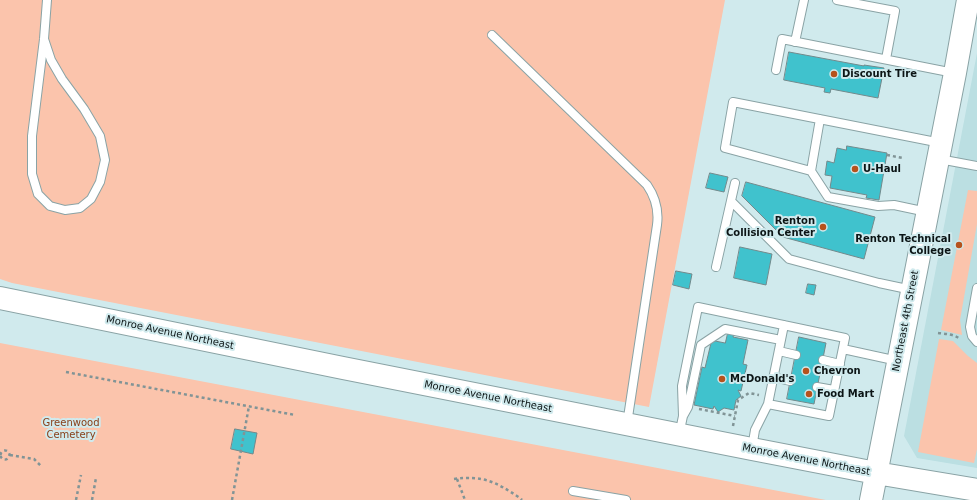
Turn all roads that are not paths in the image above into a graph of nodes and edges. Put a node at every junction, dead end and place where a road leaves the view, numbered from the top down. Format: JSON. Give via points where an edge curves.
{"nodes":[{"id":1,"x":47,"y":0,"type":"edge"},
{"id":2,"x":804,"y":0,"type":"edge"},
{"id":3,"x":839,"y":0,"type":"edge"},
{"id":4,"x":968,"y":0,"type":"edge"},
{"id":5,"x":492,"y":35,"type":"dead end"},
{"id":6,"x":44,"y":39,"type":"junction"},
{"id":7,"x":796,"y":42,"type":"junction"},
{"id":8,"x":886,"y":59,"type":"junction"},
{"id":9,"x":776,"y":70,"type":"dead end"},
{"id":10,"x":955,"y":73,"type":"junction"},
{"id":11,"x":820,"y":119,"type":"junction"},
{"id":12,"x":940,"y":151,"type":"junction"},
{"id":13,"x":977,"y":166,"type":"edge"},
{"id":14,"x":811,"y":171,"type":"junction"},
{"id":15,"x":735,"y":183,"type":"dead end"},
{"id":16,"x":731,"y":201,"type":"junction"},
{"id":17,"x":928,"y":212,"type":"junction"},
{"id":18,"x":716,"y":267,"type":"dead end"},
{"id":19,"x":977,"y":288,"type":"edge"},
{"id":20,"x":912,"y":290,"type":"junction"},
{"id":21,"x":0,"y":298,"type":"edge"},
{"id":22,"x":784,"y":325,"type":"junction"},
{"id":23,"x":781,"y":340,"type":"junction"},
{"id":24,"x":977,"y":342,"type":"edge"},
{"id":25,"x":843,"y":350,"type":"junction"},
{"id":26,"x":779,"y":351,"type":"junction"},
{"id":27,"x":796,"y":355,"type":"dead end"},
{"id":28,"x":823,"y":360,"type":"dead end"},
{"id":29,"x":899,"y":361,"type":"junction"},
{"id":30,"x":840,"y":364,"type":"junction"},
{"id":31,"x":773,"y":377,"type":"junction"},
{"id":32,"x":790,"y":381,"type":"dead end"},
{"id":33,"x":817,"y":387,"type":"dead end"},
{"id":34,"x":834,"y":390,"type":"junction"},
{"id":35,"x":768,"y":400,"type":"junction"},
{"id":36,"x":627,"y":424,"type":"junction"},
{"id":37,"x":681,"y":425,"type":"junction"},
{"id":38,"x":752,"y":449,"type":"junction"},
{"id":39,"x":876,"y":473,"type":"junction"},
{"id":40,"x":974,"y":490,"type":"edge"},
{"id":41,"x":573,"y":491,"type":"dead end"},
{"id":42,"x":626,"y":500,"type":"edge"},
{"id":43,"x":871,"y":500,"type":"edge"}],
"edges":[{"from":1,"to":6,"type":"lane"},
{"from":2,"to":7,"type":"lane"},
{"from":3,"to":8,"type":"lane","via":[[895,11]]},
{"from":4,"to":10,"type":"street","name":"Northeast 4th Street"},
{"from":5,"to":36,"type":"lane","via":[[647,185],[656,203],[657,226]]},
{"from":6,"to":6,"type":"lane","via":[[32,136],[32,174],[38,194],[50,206],[65,210],[80,208],[90,199],[100,182],[105,160],[100,136],[51,60]]},
{"from":7,"to":8,"type":"lane"},
{"from":7,"to":9,"type":"lane","via":[[782,39]]},
{"from":8,"to":10,"type":"lane"},
{"from":10,"to":12,"type":"street","name":"Northeast 4th Street"},
{"from":11,"to":12,"type":"lane"},
{"from":11,"to":14,"type":"lane"},
{"from":11,"to":14,"type":"lane","via":[[733,102],[725,148]]},
{"from":12,"to":13,"type":"lane"},
{"from":12,"to":17,"type":"street","name":"Northeast 4th Street"},
{"from":14,"to":17,"type":"lane","via":[[828,197]]},
{"from":15,"to":16,"type":"lane"},
{"from":16,"to":18,"type":"lane"},
{"from":16,"to":20,"type":"lane","via":[[790,259]]},
{"from":17,"to":20,"type":"street","name":"Northeast 4th Street"},
{"from":19,"to":24,"type":"lane","via":[[970,327]]},
{"from":20,"to":29,"type":"street","name":"Northeast 4th Street"},
{"from":21,"to":36,"type":"street","name":"Monroe Avenue Northeast"},
{"from":22,"to":23,"type":"lane"},
{"from":22,"to":25,"type":"lane","via":[[845,338]]},
{"from":22,"to":37,"type":"lane","via":[[698,307],[682,386]]},
{"from":23,"to":26,"type":"lane"},
{"from":23,"to":37,"type":"lane","via":[[725,329],[701,345],[688,407]]},
{"from":25,"to":29,"type":"lane"},
{"from":25,"to":30,"type":"lane"},
{"from":26,"to":27,"type":"lane"},
{"from":26,"to":31,"type":"lane"},
{"from":28,"to":30,"type":"lane"},
{"from":29,"to":39,"type":"street","name":"Northeast 4th Street"},
{"from":30,"to":34,"type":"lane"},
{"from":31,"to":32,"type":"lane"},
{"from":31,"to":35,"type":"lane"},
{"from":33,"to":34,"type":"lane"},
{"from":34,"to":35,"type":"lane","via":[[829,416]]},
{"from":35,"to":38,"type":"lane","via":[[755,430]]},
{"from":36,"to":37,"type":"street","name":"Monroe Avenue Northeast"},
{"from":37,"to":38,"type":"street","name":"Monroe Avenue Northeast"},
{"from":38,"to":39,"type":"street","name":"Monroe Avenue Northeast"},
{"from":39,"to":40,"type":"street","name":"Monroe Avenue Northeast"},
{"from":39,"to":43,"type":"street","name":"Northeast 4th Street"},
{"from":41,"to":42,"type":"lane"}]}
